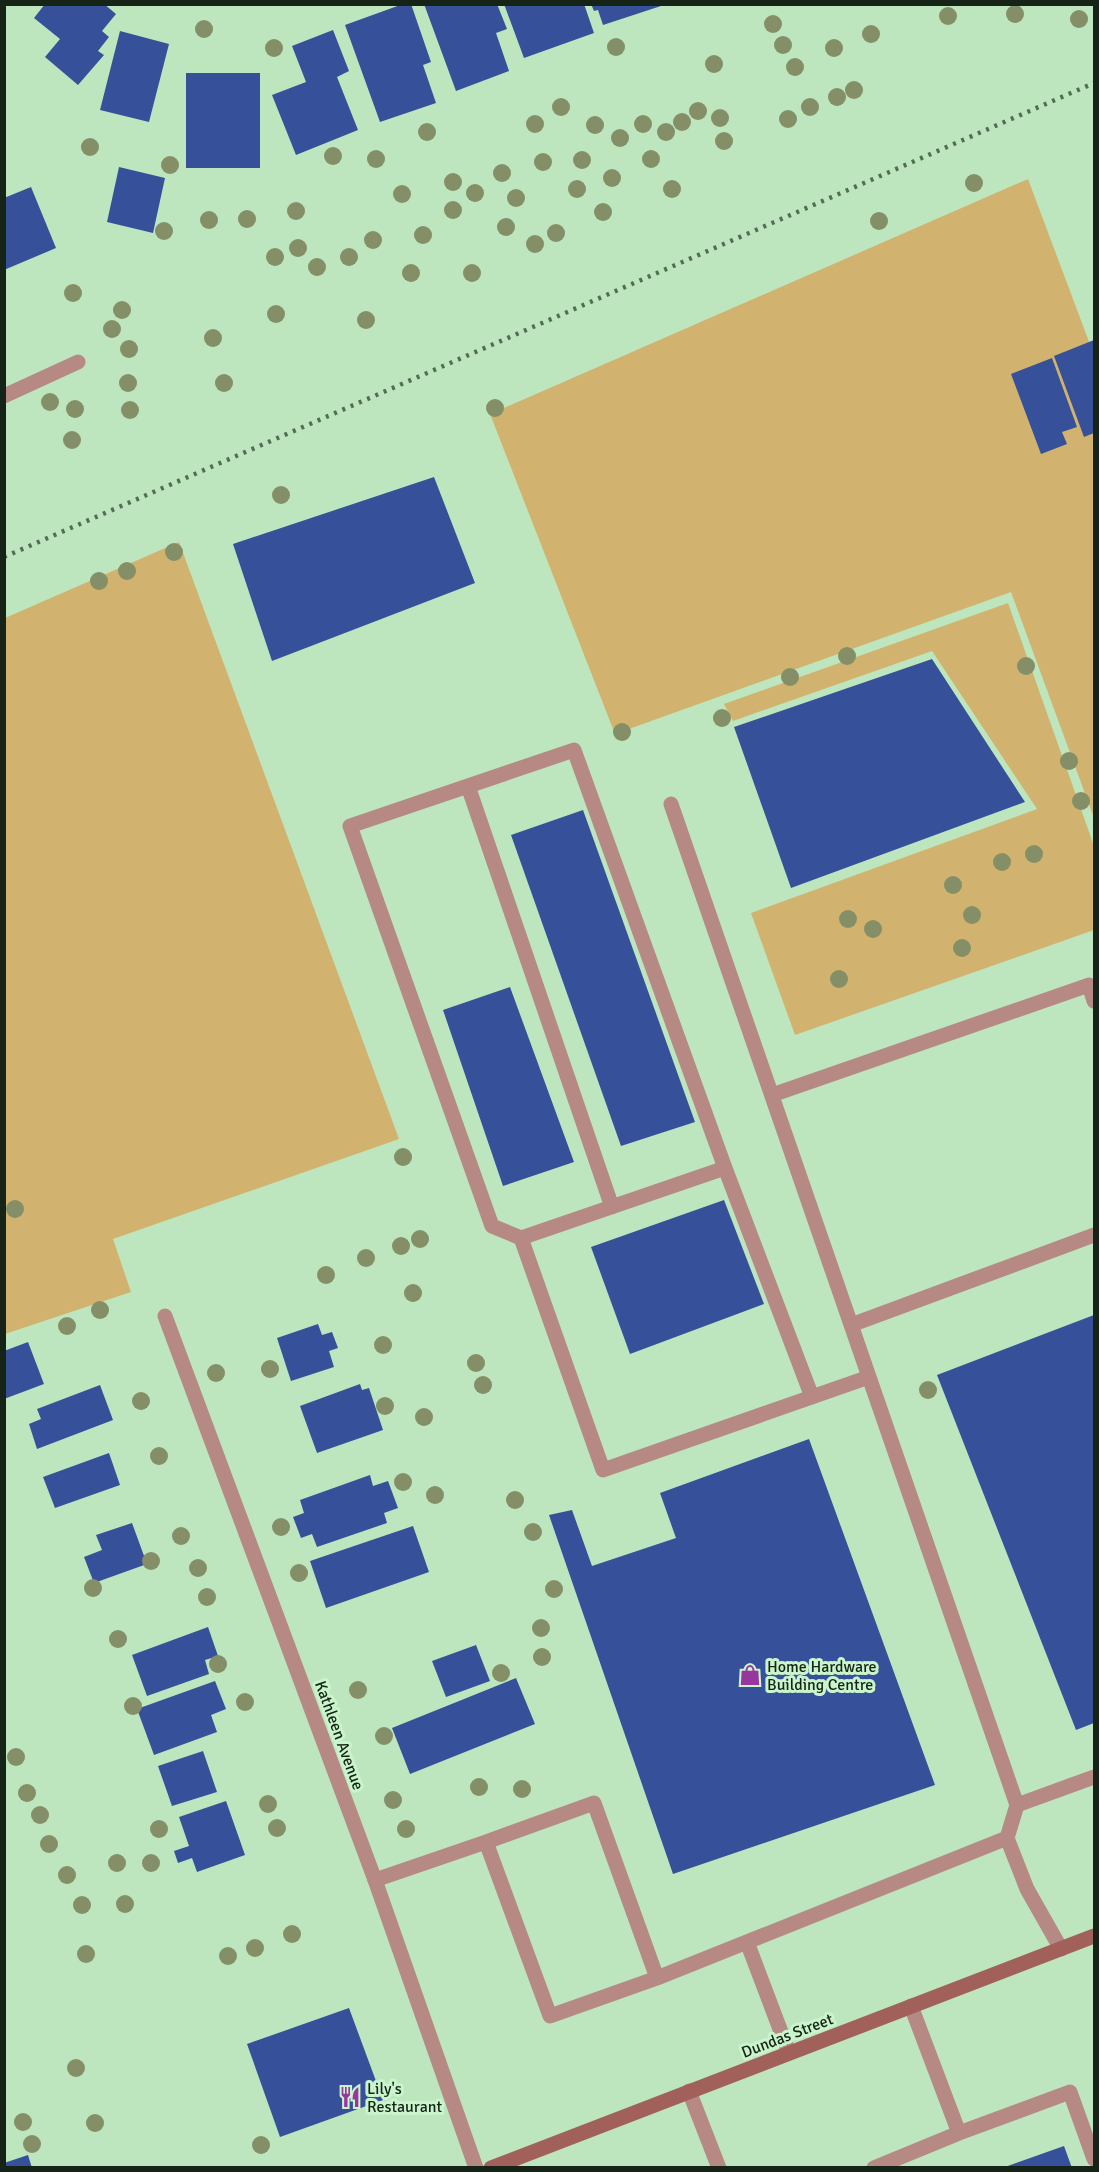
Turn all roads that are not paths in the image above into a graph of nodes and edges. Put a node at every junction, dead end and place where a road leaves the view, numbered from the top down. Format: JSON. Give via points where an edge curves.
{"nodes":[{"id":1,"x":78,"y":362,"type":"dead end"},
{"id":2,"x":4,"y":396,"type":"edge"},
{"id":3,"x":468,"y":786,"type":"junction"},
{"id":4,"x":671,"y":804,"type":"dead end"},
{"id":5,"x":1095,"y":1001,"type":"edge"},
{"id":6,"x":772,"y":1095,"type":"junction"},
{"id":7,"x":725,"y":1168,"type":"junction"},
{"id":8,"x":612,"y":1207,"type":"junction"},
{"id":9,"x":1095,"y":1234,"type":"edge"},
{"id":10,"x":521,"y":1238,"type":"junction"},
{"id":11,"x":165,"y":1316,"type":"dead end"},
{"id":12,"x":851,"y":1325,"type":"junction"},
{"id":13,"x":869,"y":1377,"type":"junction"},
{"id":14,"x":812,"y":1397,"type":"junction"},
{"id":15,"x":1095,"y":1777,"type":"edge"},
{"id":16,"x":1017,"y":1805,"type":"junction"},
{"id":17,"x":1007,"y":1838,"type":"junction"},
{"id":18,"x":486,"y":1842,"type":"junction"},
{"id":19,"x":375,"y":1880,"type":"junction"},
{"id":20,"x":1095,"y":1936,"type":"edge"},
{"id":21,"x":747,"y":1942,"type":"junction"},
{"id":22,"x":1061,"y":1948,"type":"junction"},
{"id":23,"x":657,"y":1978,"type":"junction"},
{"id":24,"x":911,"y":2006,"type":"junction"},
{"id":25,"x":789,"y":2053,"type":"junction"},
{"id":26,"x":689,"y":2091,"type":"junction"},
{"id":27,"x":960,"y":2133,"type":"junction"},
{"id":28,"x":1095,"y":2159,"type":"edge"},
{"id":29,"x":476,"y":2168,"type":"edge"},
{"id":30,"x":491,"y":2168,"type":"edge"},
{"id":31,"x":719,"y":2168,"type":"edge"},
{"id":32,"x":874,"y":2168,"type":"edge"}],
"edges":[{"from":1,"to":2,"type":"street"},
{"from":3,"to":7,"type":"street","via":[[574,750]]},
{"from":3,"to":8,"type":"street"},
{"from":3,"to":10,"type":"street","via":[[350,825],[492,1226]]},
{"from":4,"to":6,"type":"street"},
{"from":5,"to":6,"type":"street","via":[[1089,985]]},
{"from":6,"to":12,"type":"street"},
{"from":7,"to":8,"type":"street"},
{"from":7,"to":14,"type":"street"},
{"from":8,"to":10,"type":"street"},
{"from":9,"to":12,"type":"street"},
{"from":10,"to":14,"type":"street","via":[[603,1470]]},
{"from":11,"to":19,"type":"street","name":"Kathleen Avenue"},
{"from":12,"to":13,"type":"street"},
{"from":13,"to":14,"type":"street"},
{"from":13,"to":16,"type":"street"},
{"from":15,"to":16,"type":"street"},
{"from":16,"to":17,"type":"street"},
{"from":17,"to":21,"type":"street"},
{"from":17,"to":22,"type":"street","via":[[1027,1889]]},
{"from":18,"to":19,"type":"street"},
{"from":18,"to":23,"type":"street","via":[[550,2016]]},
{"from":18,"to":23,"type":"street","via":[[594,1803]]},
{"from":19,"to":29,"type":"street","name":"Kathleen Avenue"},
{"from":20,"to":22,"type":"main road","name":"Dundas Street"},
{"from":21,"to":23,"type":"street"},
{"from":21,"to":25,"type":"street"},
{"from":22,"to":24,"type":"main road","name":"Dundas Street"},
{"from":24,"to":25,"type":"main road","name":"Dundas Street"},
{"from":24,"to":27,"type":"street"},
{"from":25,"to":26,"type":"main road","name":"Dundas Street"},
{"from":26,"to":30,"type":"main road","name":"Dundas Street"},
{"from":26,"to":31,"type":"street"},
{"from":27,"to":28,"type":"street","via":[[1070,2092]]},
{"from":27,"to":32,"type":"street"}]}
